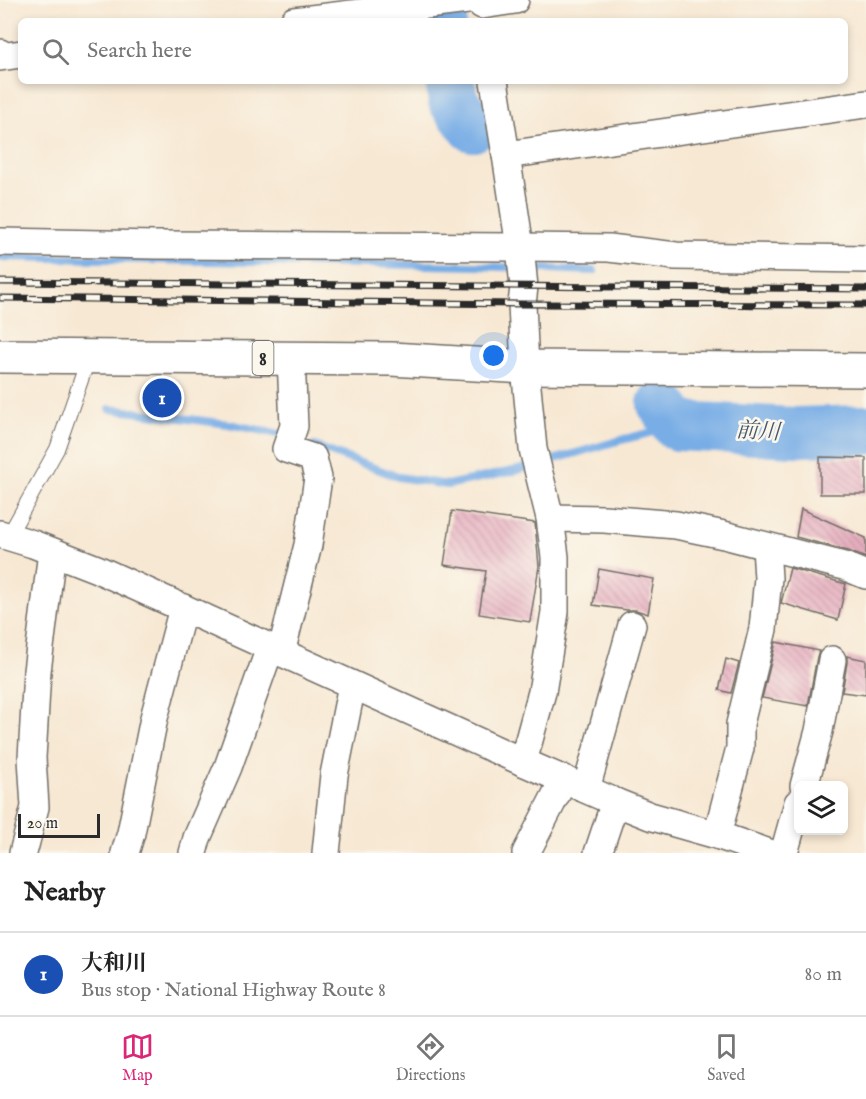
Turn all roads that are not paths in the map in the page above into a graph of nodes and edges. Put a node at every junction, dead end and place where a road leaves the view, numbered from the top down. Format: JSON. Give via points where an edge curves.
{"nodes":[{"id":1,"x":515,"y":0,"type":"edge"},
{"id":2,"x":369,"y":6,"type":"edge"},
{"id":3,"x":479,"y":6,"type":"edge"},
{"id":4,"x":309,"y":18,"type":"edge"},
{"id":5,"x":0,"y":53,"type":"edge"},
{"id":6,"x":18,"y":54,"type":"edge"},
{"id":7,"x":494,"y":84,"type":"edge"},
{"id":8,"x":866,"y":104,"type":"edge"},
{"id":9,"x":506,"y":155,"type":"junction"},
{"id":10,"x":0,"y":243,"type":"edge"},
{"id":11,"x":520,"y":247,"type":"junction"},
{"id":12,"x":866,"y":258,"type":"edge"},
{"id":13,"x":0,"y":356,"type":"edge"},
{"id":14,"x":89,"y":357,"type":"junction"},
{"id":15,"x":291,"y":358,"type":"junction"},
{"id":16,"x":525,"y":367,"type":"junction"},
{"id":17,"x":866,"y":370,"type":"edge"},
{"id":18,"x":550,"y":518,"type":"junction"},
{"id":19,"x":4,"y":535,"type":"edge"},
{"id":20,"x":766,"y":547,"type":"junction"},
{"id":21,"x":52,"y":552,"type":"junction"},
{"id":22,"x":866,"y":575,"type":"edge"},
{"id":23,"x":183,"y":608,"type":"junction"},
{"id":24,"x":632,"y":625,"type":"dead end"},
{"id":25,"x":275,"y":650,"type":"junction"},
{"id":26,"x":832,"y":660,"type":"dead end"},
{"id":27,"x":352,"y":685,"type":"junction"},
{"id":28,"x":523,"y":762,"type":"junction"},
{"id":29,"x":805,"y":781,"type":"edge"},
{"id":30,"x":575,"y":784,"type":"junction"},
{"id":31,"x":615,"y":802,"type":"junction"},
{"id":32,"x":794,"y":817,"type":"edge"},
{"id":33,"x":710,"y":841,"type":"edge"},
{"id":34,"x":23,"y":853,"type":"edge"},
{"id":35,"x":125,"y":853,"type":"edge"},
{"id":36,"x":193,"y":853,"type":"edge"},
{"id":37,"x":326,"y":853,"type":"edge"},
{"id":38,"x":526,"y":853,"type":"edge"},
{"id":39,"x":598,"y":853,"type":"edge"},
{"id":40,"x":769,"y":853,"type":"edge"},
{"id":41,"x":784,"y":853,"type":"edge"}],
"edges":[{"from":1,"to":3,"type":"street"},
{"from":2,"to":3,"type":"street"},
{"from":2,"to":4,"type":"street"},
{"from":5,"to":6,"type":"street","via":[[0,57]]},
{"from":7,"to":9,"type":"street"},
{"from":8,"to":9,"type":"street"},
{"from":9,"to":11,"type":"street"},
{"from":10,"to":11,"type":"street"},
{"from":11,"to":12,"type":"street","via":[[609,248],[676,256]]},
{"from":11,"to":16,"type":"street"},
{"from":13,"to":14,"type":"highway","number":"8"},
{"from":14,"to":15,"type":"highway","number":"8"},
{"from":14,"to":19,"type":"lane","via":[[57,449]]},
{"from":15,"to":16,"type":"highway","number":"8"},
{"from":15,"to":25,"type":"street","via":[[294,426],[285,449],[313,458],[318,478],[308,545]]},
{"from":16,"to":17,"type":"highway","number":"8"},
{"from":16,"to":18,"type":"street","via":[[533,449]]},
{"from":18,"to":20,"type":"street","via":[[676,525]]},
{"from":18,"to":28,"type":"street","via":[[555,612],[542,692]]},
{"from":19,"to":21,"type":"street"},
{"from":20,"to":22,"type":"street"},
{"from":20,"to":33,"type":"street","via":[[768,578],[763,629],[740,724],[740,748]]},
{"from":21,"to":23,"type":"street"},
{"from":21,"to":34,"type":"street","via":[[37,671],[32,758],[34,807]]},
{"from":23,"to":25,"type":"street"},
{"from":23,"to":35,"type":"street"},
{"from":24,"to":30,"type":"street"},
{"from":25,"to":27,"type":"street"},
{"from":25,"to":36,"type":"street"},
{"from":26,"to":29,"type":"street"},
{"from":27,"to":28,"type":"street"},
{"from":27,"to":37,"type":"street","via":[[334,775]]},
{"from":28,"to":30,"type":"street"},
{"from":30,"to":31,"type":"street"},
{"from":30,"to":38,"type":"street"},
{"from":31,"to":33,"type":"street"},
{"from":31,"to":39,"type":"street"},
{"from":32,"to":41,"type":"street"},
{"from":33,"to":40,"type":"street"}]}
